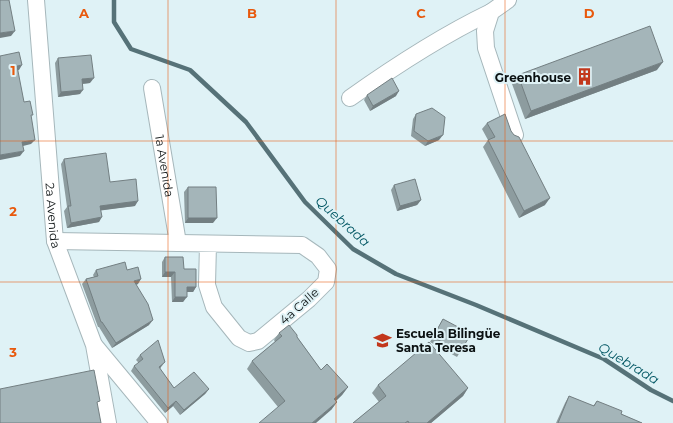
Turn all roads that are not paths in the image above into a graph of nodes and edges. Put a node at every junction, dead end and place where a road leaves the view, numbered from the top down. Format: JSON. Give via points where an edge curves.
{"nodes":[{"id":1,"x":36,"y":0,"type":"edge"},
{"id":2,"x":508,"y":0,"type":"edge"},
{"id":3,"x":491,"y":12,"type":"junction"},
{"id":4,"x":152,"y":88,"type":"dead end"},
{"id":5,"x":350,"y":98,"type":"dead end"},
{"id":6,"x":515,"y":135,"type":"edge"},
{"id":7,"x":55,"y":241,"type":"junction"},
{"id":8,"x":178,"y":243,"type":"junction"},
{"id":9,"x":208,"y":244,"type":"junction"},
{"id":10,"x":94,"y":345,"type":"junction"},
{"id":11,"x":108,"y":423,"type":"edge"},
{"id":12,"x":159,"y":423,"type":"edge"}],
"edges":[{"from":1,"to":7,"type":"street","name":"2a Avenida"},
{"from":2,"to":3,"type":"street"},
{"from":3,"to":5,"type":"street","via":[[425,47]]},
{"from":3,"to":6,"type":"street","via":[[485,31],[486,48]]},
{"from":4,"to":8,"type":"street","name":"1a Avenida"},
{"from":7,"to":8,"type":"street","name":"4a Calle"},
{"from":7,"to":10,"type":"street","name":"2a Avenida"},
{"from":8,"to":9,"type":"street","name":"4a Calle"},
{"from":9,"to":9,"type":"street","name":"4a Calle","via":[[207,285],[214,307],[239,338],[249,343],[258,341],[326,282],[328,270],[318,256],[302,245]]},
{"from":10,"to":11,"type":"street","name":"2a Avenida"},
{"from":10,"to":12,"type":"street"}]}
